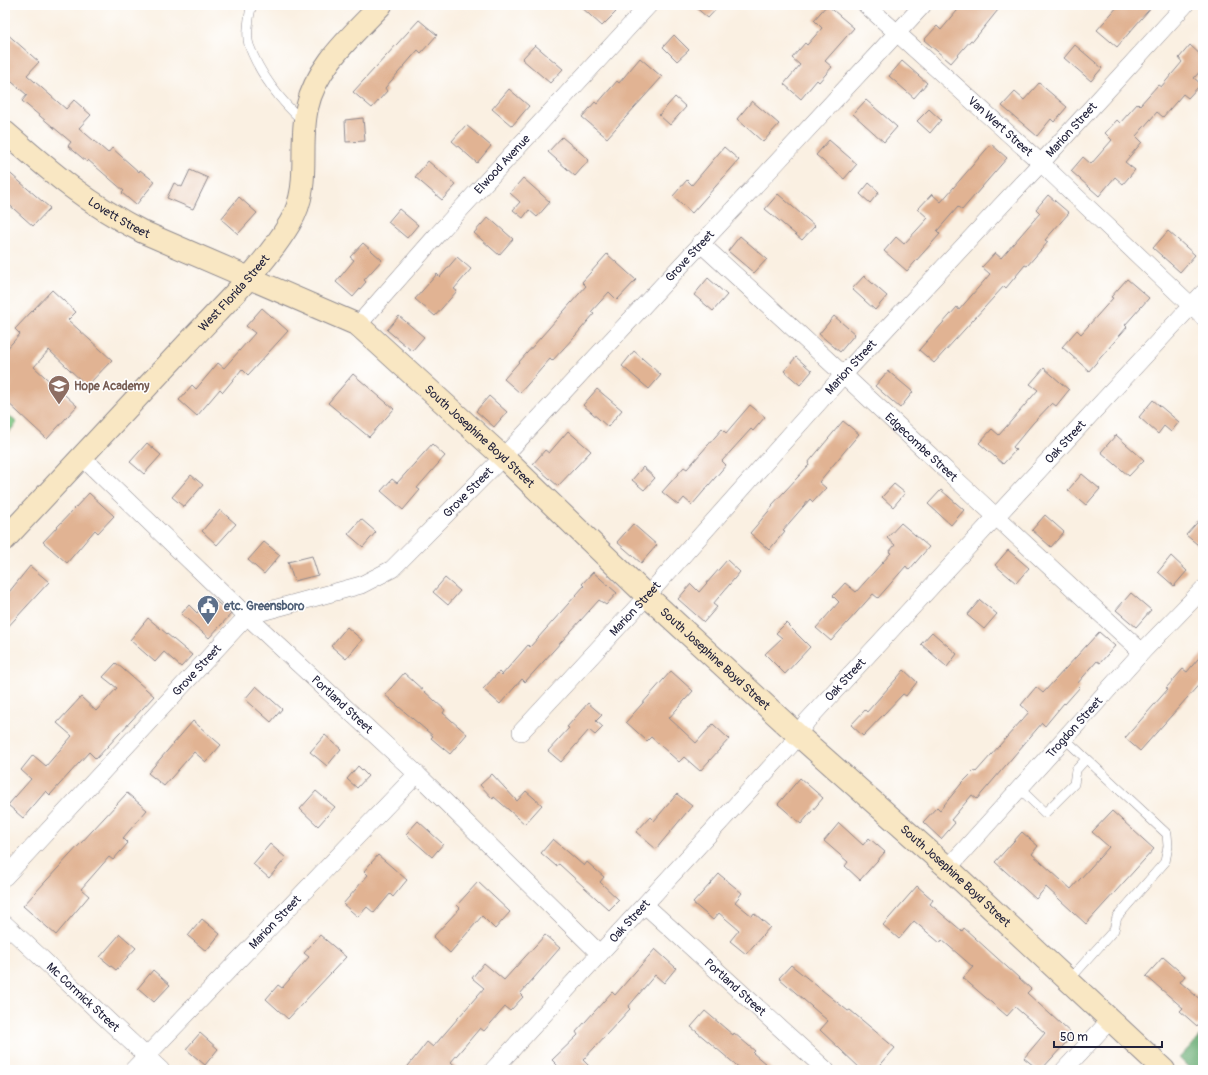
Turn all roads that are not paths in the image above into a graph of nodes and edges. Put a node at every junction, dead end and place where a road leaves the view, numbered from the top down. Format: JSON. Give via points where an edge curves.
{"nodes":[{"id":1,"x":252,"y":5,"type":"edge"},
{"id":2,"x":381,"y":5,"type":"edge"},
{"id":3,"x":649,"y":5,"type":"edge"},
{"id":4,"x":866,"y":5,"type":"edge"},
{"id":5,"x":923,"y":5,"type":"edge"},
{"id":6,"x":1185,"y":5,"type":"edge"},
{"id":7,"x":896,"y":34,"type":"junction"},
{"id":8,"x":304,"y":122,"type":"junction"},
{"id":9,"x":5,"y":132,"type":"edge"},
{"id":10,"x":1041,"y":163,"type":"junction"},
{"id":11,"x":700,"y":243,"type":"junction"},
{"id":12,"x":248,"y":278,"type":"junction"},
{"id":13,"x":1203,"y":294,"type":"edge"},
{"id":14,"x":1197,"y":312,"type":"edge"},
{"id":15,"x":358,"y":325,"type":"junction"},
{"id":16,"x":844,"y":374,"type":"junction"},
{"id":17,"x":82,"y":456,"type":"junction"},
{"id":18,"x":503,"y":457,"type":"junction"},
{"id":19,"x":997,"y":518,"type":"junction"},
{"id":20,"x":5,"y":539,"type":"edge"},
{"id":21,"x":1203,"y":589,"type":"edge"},
{"id":22,"x":647,"y":596,"type":"junction"},
{"id":23,"x":247,"y":616,"type":"junction"},
{"id":24,"x":1142,"y":652,"type":"junction"},
{"id":25,"x":520,"y":732,"type":"dead end"},
{"id":26,"x":798,"y":735,"type":"junction"},
{"id":27,"x":1064,"y":738,"type":"junction"},
{"id":28,"x":1086,"y":759,"type":"junction"},
{"id":29,"x":417,"y":774,"type":"junction"},
{"id":30,"x":1019,"y":788,"type":"junction"},
{"id":31,"x":948,"y":868,"type":"junction"},
{"id":32,"x":5,"y":877,"type":"edge"},
{"id":33,"x":645,"y":905,"type":"junction"},
{"id":34,"x":5,"y":924,"type":"edge"},
{"id":35,"x":600,"y":954,"type":"junction"},
{"id":36,"x":1069,"y":980,"type":"junction"},
{"id":37,"x":1111,"y":1019,"type":"junction"},
{"id":38,"x":146,"y":1056,"type":"junction"},
{"id":39,"x":132,"y":1070,"type":"edge"},
{"id":40,"x":161,"y":1070,"type":"edge"},
{"id":41,"x":493,"y":1070,"type":"edge"},
{"id":42,"x":826,"y":1070,"type":"edge"},
{"id":43,"x":1064,"y":1070,"type":"edge"},
{"id":44,"x":1164,"y":1070,"type":"edge"}],
"edges":[{"from":1,"to":8,"type":"lane","via":[[249,14],[248,44],[262,71],[284,102]]},
{"from":2,"to":8,"type":"main road","name":"West Florida Street","via":[[317,79]]},
{"from":3,"to":15,"type":"street","name":"Elwood Avenue","via":[[437,235]]},
{"from":4,"to":7,"type":"street","name":"Van Wert Street"},
{"from":5,"to":7,"type":"street","name":"Grove Street"},
{"from":6,"to":10,"type":"street","name":"Marion Street"},
{"from":7,"to":10,"type":"street","name":"Van Wert Street"},
{"from":7,"to":11,"type":"street","name":"Grove Street"},
{"from":8,"to":12,"type":"main road","name":"West Florida Street","via":[[301,198],[281,238]]},
{"from":9,"to":12,"type":"main road","name":"Lovett Street","via":[[95,206],[143,232]]},
{"from":10,"to":14,"type":"street","name":"Van Wert Street"},
{"from":10,"to":16,"type":"street","name":"Marion Street"},
{"from":11,"to":16,"type":"street","name":"Edgecombe Street"},
{"from":11,"to":18,"type":"street","name":"Grove Street"},
{"from":12,"to":15,"type":"main road","name":"South Josephine Boyd Street"},
{"from":12,"to":17,"type":"main road","name":"West Florida Street"},
{"from":13,"to":14,"type":"street","name":"Oak Street"},
{"from":14,"to":19,"type":"street","name":"Oak Street"},
{"from":15,"to":18,"type":"main road","name":"South Josephine Boyd Street"},
{"from":16,"to":19,"type":"street","name":"Edgecombe Street"},
{"from":16,"to":22,"type":"street","name":"Marion Street"},
{"from":17,"to":20,"type":"main road","name":"West Florida Street"},
{"from":17,"to":23,"type":"street","name":"Portland Street"},
{"from":18,"to":22,"type":"main road","name":"South Josephine Boyd Street"},
{"from":18,"to":23,"type":"street","name":"Grove Street","via":[[392,569],[361,585]]},
{"from":19,"to":24,"type":"street","name":"Edgecombe Street"},
{"from":19,"to":26,"type":"street","name":"Oak Street","via":[[807,722]]},
{"from":21,"to":24,"type":"street","name":"Trogdon Street"},
{"from":22,"to":25,"type":"street","name":"Marion Street"},
{"from":22,"to":26,"type":"main road","name":"South Josephine Boyd Street"},
{"from":23,"to":29,"type":"street","name":"Portland Street"},
{"from":23,"to":32,"type":"street","name":"Grove Street"},
{"from":24,"to":27,"type":"street","name":"Trogdon Street"},
{"from":26,"to":31,"type":"main road","name":"South Josephine Boyd Street"},
{"from":26,"to":33,"type":"street","name":"Oak Street"},
{"from":27,"to":28,"type":"lane"},
{"from":27,"to":30,"type":"street","name":"Trogdon Street"},
{"from":28,"to":30,"type":"lane","via":[[1076,770],[1074,784],[1045,813]]},
{"from":28,"to":36,"type":"lane","via":[[1167,834],[1168,846],[1165,862],[1117,917],[1114,930]]},
{"from":29,"to":35,"type":"street","name":"Portland Street"},
{"from":29,"to":38,"type":"street","name":"Marion Street"},
{"from":30,"to":31,"type":"street","name":"Trogdon Street"},
{"from":31,"to":36,"type":"main road","name":"South Josephine Boyd Street"},
{"from":33,"to":35,"type":"street","name":"Oak Street"},
{"from":33,"to":42,"type":"street","name":"Portland Street"},
{"from":34,"to":38,"type":"street","name":"Mc Cormick Street"},
{"from":35,"to":41,"type":"street","name":"Oak Street"},
{"from":36,"to":37,"type":"main road","name":"South Josephine Boyd Street"},
{"from":37,"to":43,"type":"street"},
{"from":37,"to":44,"type":"main road","name":"South Josephine Boyd Street"},
{"from":38,"to":39,"type":"street","name":"Marion Street"},
{"from":38,"to":40,"type":"street","name":"Mc Cormick Street"}]}
